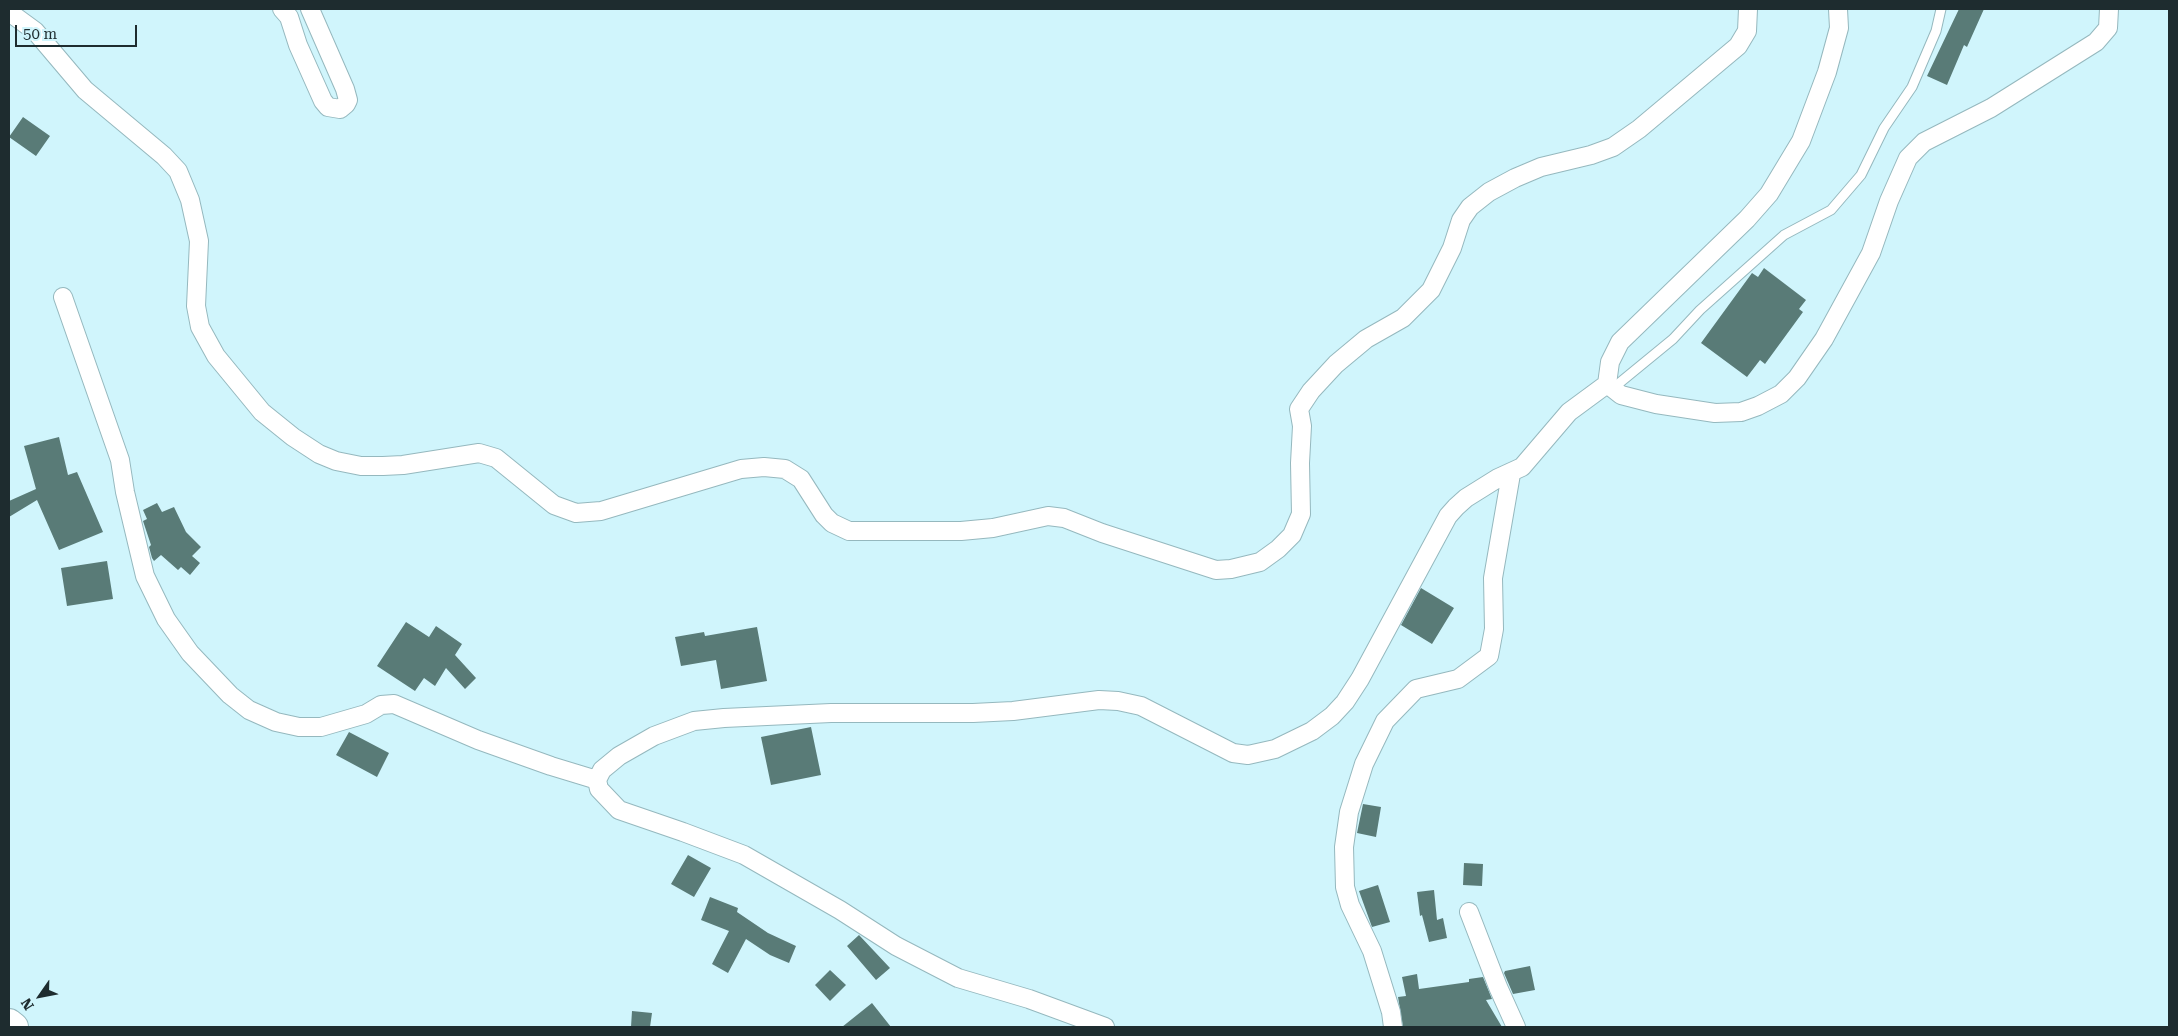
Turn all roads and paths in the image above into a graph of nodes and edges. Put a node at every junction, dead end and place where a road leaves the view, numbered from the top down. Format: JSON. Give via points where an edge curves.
{"nodes":[{"id":1,"x":282,"y":9,"type":"edge"},
{"id":2,"x":310,"y":9,"type":"edge"},
{"id":3,"x":1748,"y":9,"type":"edge"},
{"id":4,"x":1838,"y":9,"type":"edge"},
{"id":5,"x":1941,"y":9,"type":"edge"},
{"id":6,"x":2109,"y":9,"type":"edge"},
{"id":7,"x":9,"y":12,"type":"edge"},
{"id":8,"x":63,"y":297,"type":"dead end"},
{"id":9,"x":1609,"y":386,"type":"junction"},
{"id":10,"x":1511,"y":474,"type":"junction"},
{"id":11,"x":597,"y":780,"type":"junction"},
{"id":12,"x":1469,"y":912,"type":"dead end"},
{"id":13,"x":9,"y":1024,"type":"edge"},
{"id":14,"x":14,"y":1027,"type":"edge"},
{"id":15,"x":1105,"y":1027,"type":"edge"},
{"id":16,"x":1393,"y":1027,"type":"edge"},
{"id":17,"x":1516,"y":1027,"type":"edge"}],
"edges":[{"from":1,"to":2,"type":"street","via":[[289,17],[323,101],[328,107],[340,109],[348,100],[345,89]]},
{"from":3,"to":7,"type":"street","via":[[1746,31],[1738,46],[1639,129],[1613,147],[1514,178],[1489,192],[1470,208],[1461,220],[1452,248],[1431,290],[1403,318],[1366,340],[1336,364],[1299,408],[1302,426],[1301,514],[1292,535],[1260,562],[1216,570],[1064,518],[1048,516],[961,531],[849,531],[832,523],[801,479],[785,469],[741,469],[601,511],[576,513],[554,505],[496,458],[479,453],[404,466],[361,466],[319,454],[262,412],[216,356],[200,327],[196,306],[199,241],[190,200],[178,171],[85,90],[42,38]]},
{"from":4,"to":9,"type":"street","via":[[1839,28],[1824,81],[1801,141],[1769,194],[1727,240],[1620,342],[1610,362]]},
{"from":5,"to":9,"type":"lane","via":[[1936,31],[1912,87],[1884,128],[1860,175],[1831,210],[1784,235],[1700,310],[1674,339]]},
{"from":6,"to":9,"type":"street","via":[[2108,28],[2096,42],[1991,108],[1924,142],[1908,158],[1871,253],[1824,339],[1797,378],[1781,394],[1741,412],[1715,413],[1621,396]]},
{"from":8,"to":11,"type":"street","via":[[120,460],[145,576],[166,619],[190,653],[230,694],[249,710],[276,722],[299,727],[321,727],[366,714],[381,705],[394,704],[478,740]]},
{"from":9,"to":10,"type":"street","via":[[1569,412],[1522,467]]},
{"from":10,"to":11,"type":"street","via":[[1498,478],[1466,498],[1448,516],[1345,702],[1312,731],[1276,749],[1248,755],[1233,754],[1141,706],[1099,700],[981,712],[831,713],[694,721],[654,736],[619,756],[602,770]]},
{"from":10,"to":16,"type":"street","via":[[1493,578],[1494,629],[1489,656],[1458,679],[1416,689],[1385,721],[1364,764],[1349,812],[1344,847],[1345,887],[1350,906],[1372,951]]},
{"from":11,"to":15,"type":"street","via":[[599,789],[619,810],[744,855],[896,946],[958,978],[1029,999]]},
{"from":12,"to":17,"type":"street"},
{"from":13,"to":14,"type":"highway"}]}
